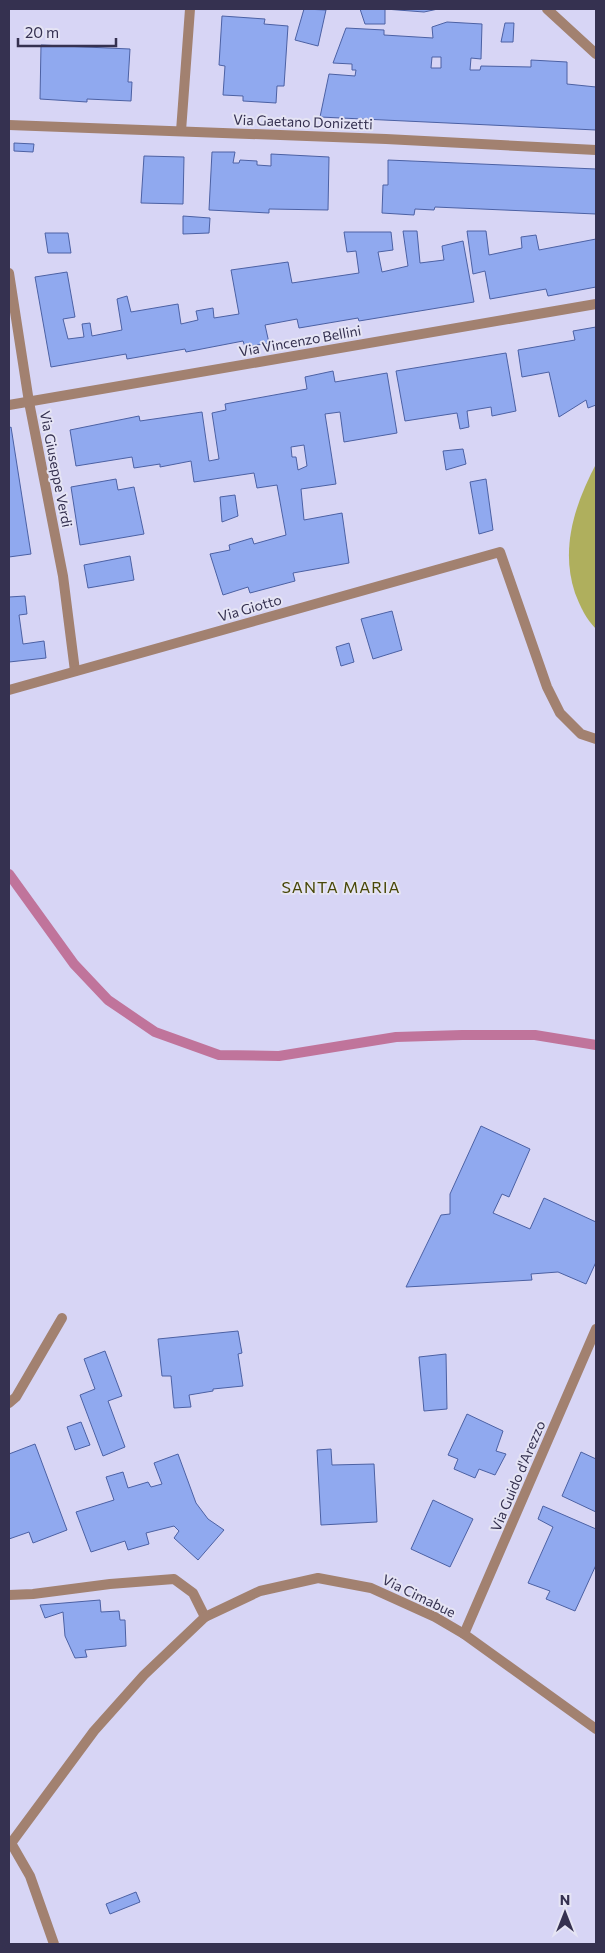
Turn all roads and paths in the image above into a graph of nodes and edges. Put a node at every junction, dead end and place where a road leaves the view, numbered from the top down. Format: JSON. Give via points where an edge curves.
{"nodes":[{"id":1,"x":190,"y":9,"type":"edge"},
{"id":2,"x":547,"y":9,"type":"edge"},
{"id":3,"x":596,"y":54,"type":"edge"},
{"id":4,"x":9,"y":126,"type":"edge"},
{"id":5,"x":182,"y":131,"type":"junction"},
{"id":6,"x":596,"y":150,"type":"edge"},
{"id":7,"x":9,"y":273,"type":"edge"},
{"id":8,"x":596,"y":304,"type":"edge"},
{"id":9,"x":29,"y":402,"type":"junction"},
{"id":10,"x":9,"y":406,"type":"edge"},
{"id":11,"x":76,"y":671,"type":"junction"},
{"id":12,"x":9,"y":690,"type":"edge"},
{"id":13,"x":596,"y":739,"type":"edge"},
{"id":14,"x":62,"y":1318,"type":"dead end"},
{"id":15,"x":596,"y":1329,"type":"edge"},
{"id":16,"x":9,"y":1402,"type":"edge"},
{"id":17,"x":9,"y":1596,"type":"edge"},
{"id":18,"x":205,"y":1617,"type":"junction"},
{"id":19,"x":464,"y":1634,"type":"junction"},
{"id":20,"x":596,"y":1729,"type":"edge"},
{"id":21,"x":10,"y":1844,"type":"edge"},
{"id":22,"x":54,"y":1944,"type":"edge"}],
"edges":[{"from":1,"to":5,"type":"street"},
{"from":2,"to":3,"type":"street"},
{"from":4,"to":5,"type":"street","name":"Via Gaetano Donizetti"},
{"from":5,"to":6,"type":"street","name":"Via Gaetano Donizetti"},
{"from":7,"to":9,"type":"street","name":"Via Giuseppe Verdi"},
{"from":8,"to":9,"type":"street","name":"Via Vincenzo Bellini"},
{"from":9,"to":10,"type":"street","name":"Via Vincenzo Bellini"},
{"from":9,"to":11,"type":"street","name":"Via Giuseppe Verdi","via":[[63,576]]},
{"from":11,"to":12,"type":"street","name":"Via Giotto"},
{"from":11,"to":13,"type":"street","name":"Via Giotto","via":[[500,552],[547,688],[560,712],[581,734]]},
{"from":14,"to":16,"type":"street","via":[[16,1397]]},
{"from":15,"to":19,"type":"street","name":"Via Guido d'Arezzo"},
{"from":17,"to":18,"type":"street","via":[[174,1579],[193,1593]]},
{"from":18,"to":19,"type":"street","name":"Via Cimabue","via":[[260,1591],[318,1578],[371,1588],[435,1616]]},
{"from":18,"to":21,"type":"street","name":"Via Cimabue","via":[[144,1675],[94,1731]]},
{"from":19,"to":20,"type":"street","name":"Via Cimabue"},
{"from":21,"to":22,"type":"street","via":[[30,1876]]}]}
